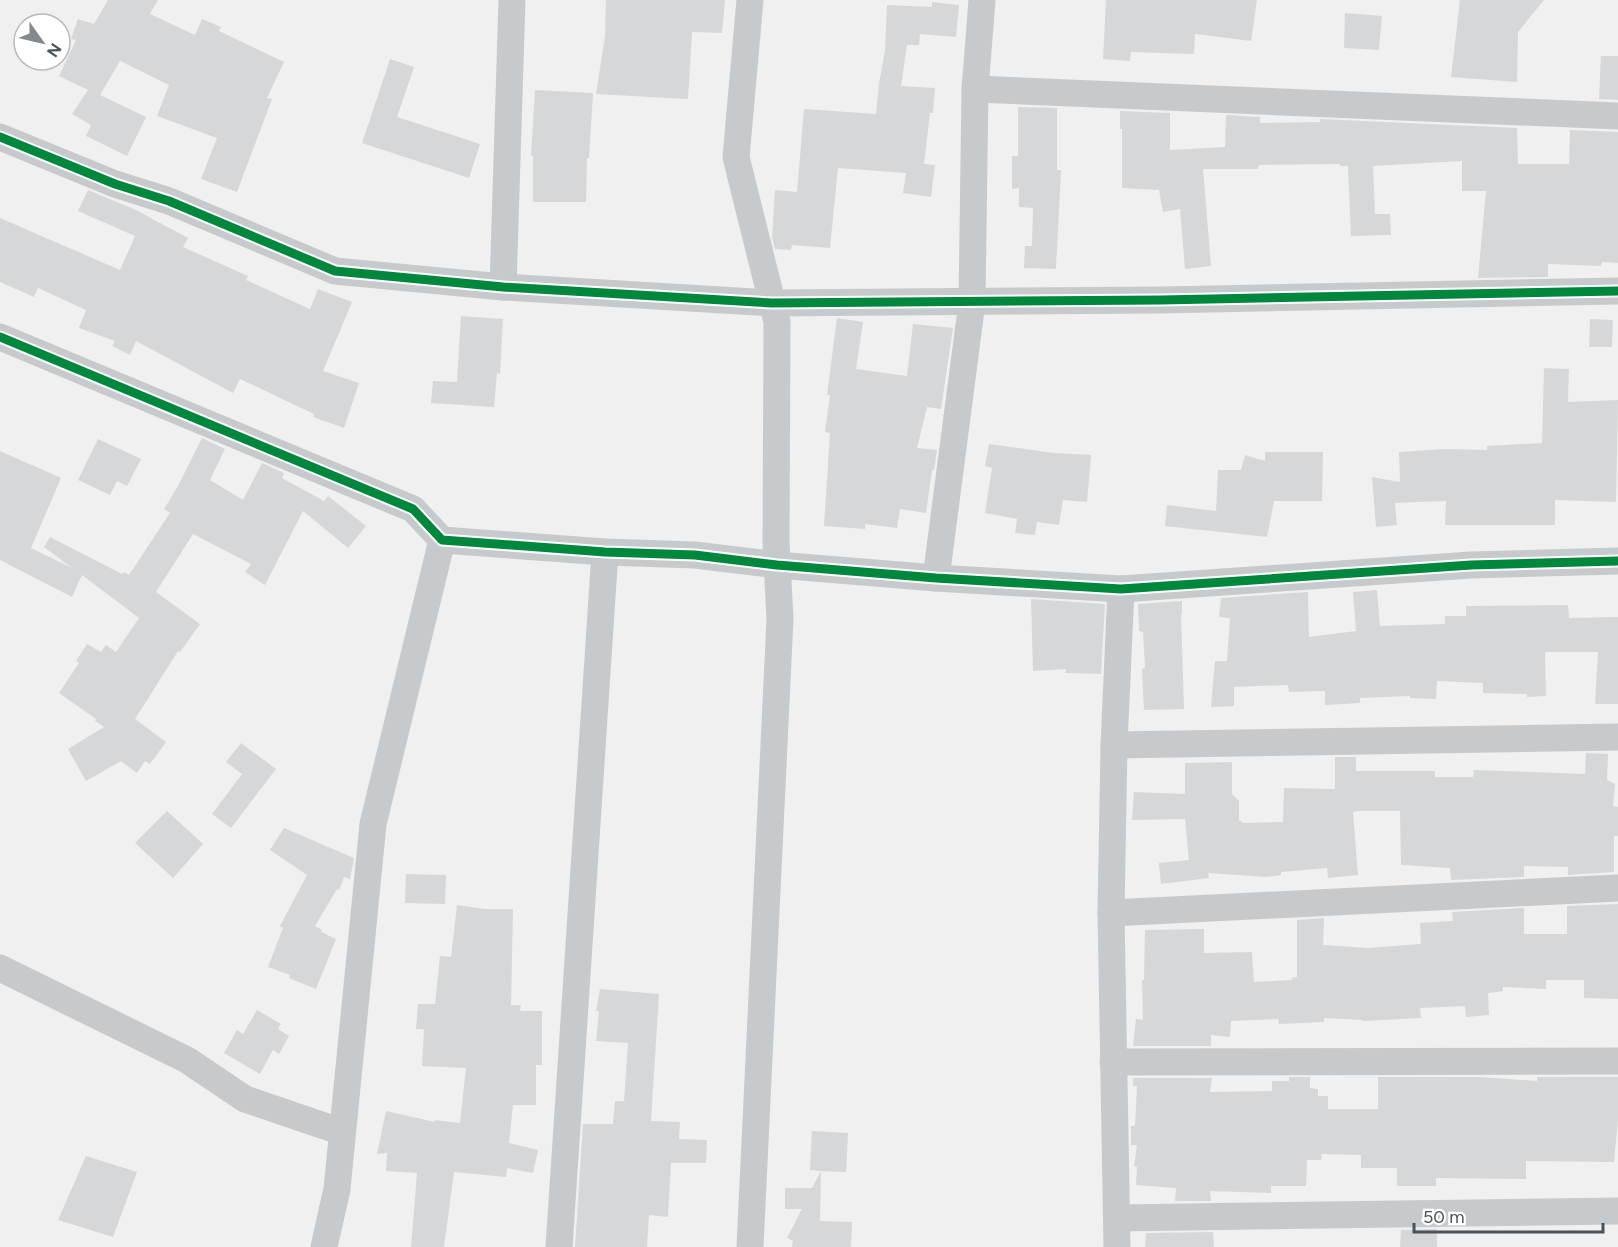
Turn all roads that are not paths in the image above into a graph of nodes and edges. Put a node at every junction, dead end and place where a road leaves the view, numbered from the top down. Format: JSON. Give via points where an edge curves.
{"nodes":[{"id":1,"x":512,"y":0,"type":"edge"},
{"id":2,"x":750,"y":0,"type":"edge"},
{"id":3,"x":982,"y":0,"type":"edge"},
{"id":4,"x":975,"y":89,"type":"junction"},
{"id":5,"x":1618,"y":116,"type":"edge"},
{"id":6,"x":0,"y":137,"type":"edge"},
{"id":7,"x":503,"y":287,"type":"junction"},
{"id":8,"x":1618,"y":291,"type":"edge"},
{"id":9,"x":972,"y":302,"type":"junction"},
{"id":10,"x":772,"y":303,"type":"junction"},
{"id":11,"x":0,"y":337,"type":"edge"},
{"id":12,"x":442,"y":540,"type":"junction"},
{"id":13,"x":605,"y":552,"type":"junction"},
{"id":14,"x":1618,"y":561,"type":"edge"},
{"id":15,"x":777,"y":565,"type":"junction"},
{"id":16,"x":936,"y":578,"type":"junction"},
{"id":17,"x":1121,"y":589,"type":"junction"},
{"id":18,"x":1618,"y":737,"type":"edge"},
{"id":19,"x":1114,"y":745,"type":"junction"},
{"id":20,"x":1618,"y":888,"type":"edge"},
{"id":21,"x":1111,"y":913,"type":"junction"},
{"id":22,"x":0,"y":968,"type":"edge"},
{"id":23,"x":1618,"y":1061,"type":"edge"},
{"id":24,"x":1113,"y":1062,"type":"junction"},
{"id":25,"x":342,"y":1132,"type":"junction"},
{"id":26,"x":1618,"y":1211,"type":"edge"},
{"id":27,"x":1118,"y":1218,"type":"junction"},
{"id":28,"x":324,"y":1247,"type":"edge"},
{"id":29,"x":559,"y":1247,"type":"edge"},
{"id":30,"x":750,"y":1247,"type":"edge"},
{"id":31,"x":1117,"y":1247,"type":"edge"}],
"edges":[{"from":1,"to":7,"type":"street"},
{"from":2,"to":10,"type":"street","via":[[736,157]]},
{"from":3,"to":4,"type":"street"},
{"from":4,"to":5,"type":"street"},
{"from":4,"to":9,"type":"street"},
{"from":6,"to":7,"type":"street","via":[[115,184],[169,201],[335,271]]},
{"from":7,"to":10,"type":"street"},
{"from":8,"to":9,"type":"street"},
{"from":9,"to":10,"type":"street"},
{"from":9,"to":16,"type":"street"},
{"from":10,"to":15,"type":"street","via":[[777,322]]},
{"from":11,"to":12,"type":"street","via":[[413,509]]},
{"from":12,"to":13,"type":"street"},
{"from":12,"to":25,"type":"street","via":[[373,824]]},
{"from":13,"to":15,"type":"street","via":[[695,555]]},
{"from":13,"to":29,"type":"street"},
{"from":14,"to":17,"type":"street","via":[[1470,565]]},
{"from":15,"to":16,"type":"street"},
{"from":15,"to":30,"type":"street","via":[[780,619]]},
{"from":16,"to":17,"type":"street"},
{"from":17,"to":19,"type":"street"},
{"from":18,"to":19,"type":"street"},
{"from":19,"to":21,"type":"street"},
{"from":20,"to":21,"type":"street"},
{"from":21,"to":24,"type":"street"},
{"from":22,"to":25,"type":"street","via":[[187,1060],[245,1099]]},
{"from":23,"to":24,"type":"street"},
{"from":24,"to":27,"type":"street"},
{"from":25,"to":28,"type":"street","via":[[337,1189]]},
{"from":26,"to":27,"type":"street"},
{"from":27,"to":31,"type":"street"}]}
